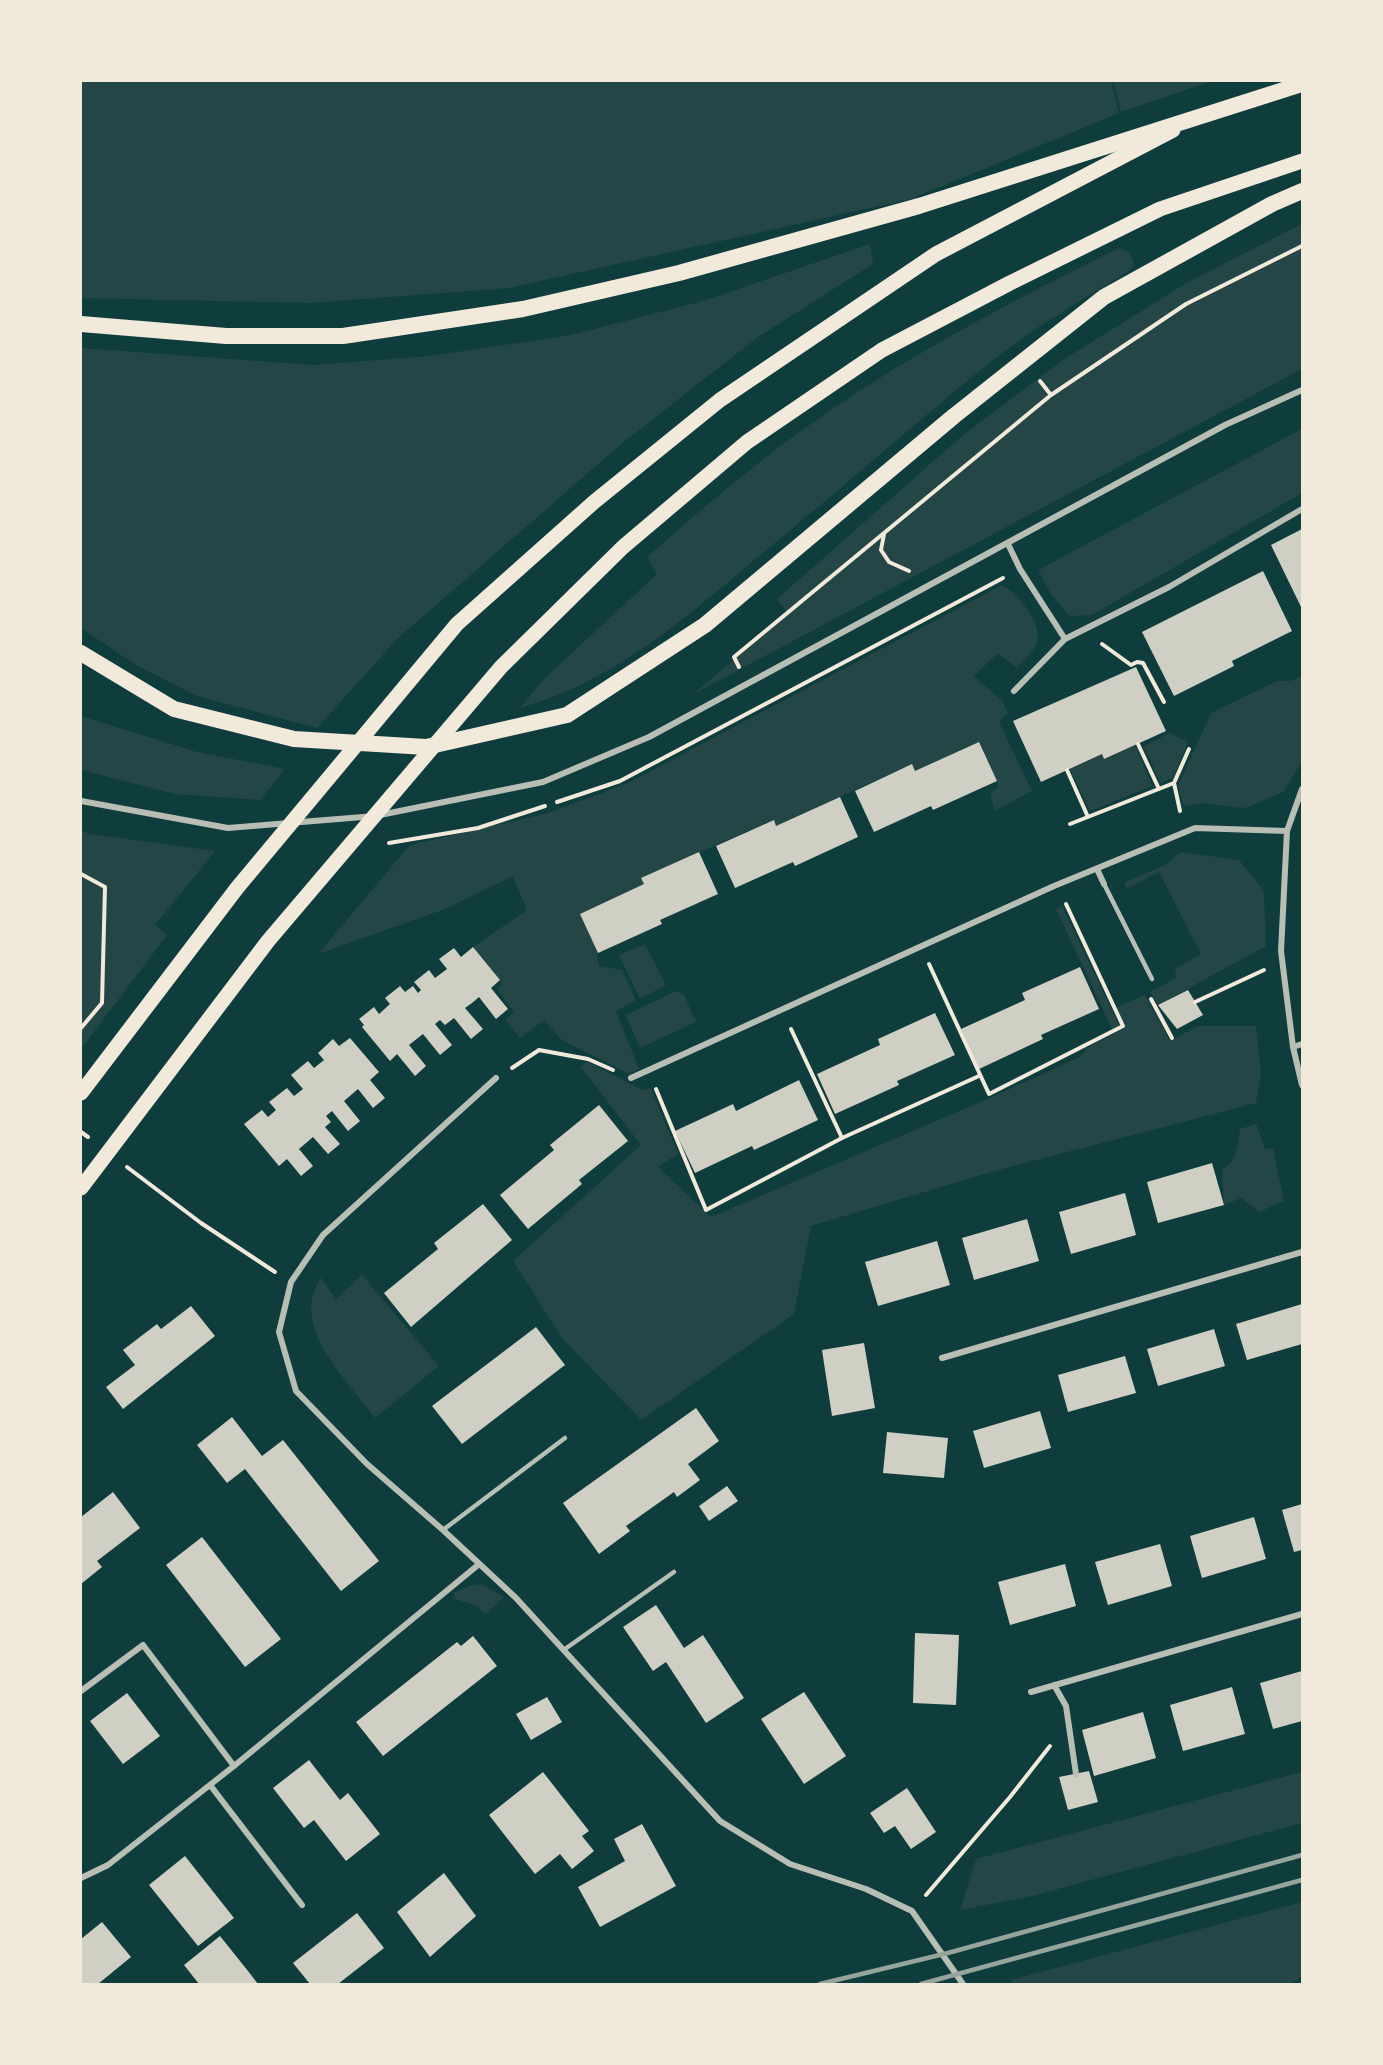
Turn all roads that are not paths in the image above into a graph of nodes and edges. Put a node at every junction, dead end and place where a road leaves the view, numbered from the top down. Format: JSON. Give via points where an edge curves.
{"nodes":[{"id":1,"x":1302,"y":84,"type":"edge"},
{"id":2,"x":1203,"y":115,"type":"junction"},
{"id":3,"x":1302,"y":161,"type":"edge"},
{"id":4,"x":1302,"y":191,"type":"edge"},
{"id":5,"x":81,"y":324,"type":"edge"},
{"id":6,"x":1302,"y":390,"type":"edge"},
{"id":7,"x":1302,"y":509,"type":"edge"},
{"id":8,"x":1008,"y":544,"type":"junction"},
{"id":9,"x":1065,"y":639,"type":"junction"},
{"id":10,"x":81,"y":653,"type":"edge"},
{"id":11,"x":1014,"y":691,"type":"dead end"},
{"id":12,"x":1302,"y":789,"type":"edge"},
{"id":13,"x":81,"y":801,"type":"edge"},
{"id":14,"x":1287,"y":831,"type":"junction"},
{"id":15,"x":1097,"y":869,"type":"junction"},
{"id":16,"x":1104,"y":884,"type":"joint"},
{"id":17,"x":1152,"y":979,"type":"dead end"},
{"id":18,"x":1302,"y":1044,"type":"edge"},
{"id":19,"x":1293,"y":1047,"type":"junction"},
{"id":20,"x":496,"y":1078,"type":"road end"},
{"id":21,"x":631,"y":1078,"type":"road end"},
{"id":22,"x":1302,"y":1085,"type":"edge"},
{"id":23,"x":81,"y":1093,"type":"edge"},
{"id":24,"x":81,"y":1188,"type":"edge"},
{"id":25,"x":1302,"y":1252,"type":"edge"},
{"id":26,"x":942,"y":1358,"type":"dead end"},
{"id":27,"x":565,"y":1438,"type":"dead end"},
{"id":28,"x":443,"y":1530,"type":"junction"},
{"id":29,"x":478,"y":1565,"type":"junction"},
{"id":30,"x":675,"y":1572,"type":"dead end"},
{"id":31,"x":1302,"y":1614,"type":"edge"},
{"id":32,"x":565,"y":1649,"type":"junction"},
{"id":33,"x":1054,"y":1685,"type":"junction"},
{"id":34,"x":81,"y":1691,"type":"edge"},
{"id":35,"x":1030,"y":1692,"type":"dead end"},
{"id":36,"x":234,"y":1766,"type":"junction"},
{"id":37,"x":1076,"y":1774,"type":"dead end"},
{"id":38,"x":210,"y":1785,"type":"junction"},
{"id":39,"x":81,"y":1878,"type":"edge"},
{"id":40,"x":302,"y":1905,"type":"dead end"},
{"id":41,"x":963,"y":1984,"type":"edge"}],
"edges":[{"from":1,"to":2,"type":"highway"},
{"from":2,"to":5,"type":"highway","via":[[908,209],[679,273],[523,309],[343,336],[226,336]]},
{"from":2,"to":23,"type":"main road","via":[[936,254],[740,387],[594,502],[457,624],[237,888]]},
{"from":3,"to":24,"type":"main road","via":[[1160,209],[882,350],[747,442],[623,547],[501,667],[268,941]]},
{"from":4,"to":10,"type":"highway","via":[[1104,297],[705,625],[567,715],[426,747],[294,739],[174,709]]},
{"from":6,"to":8,"type":"street","via":[[1225,425]]},
{"from":7,"to":9,"type":"street","via":[[1169,587]]},
{"from":8,"to":9,"type":"street"},
{"from":8,"to":13,"type":"street","via":[[649,737],[543,782],[375,816],[228,828]]},
{"from":9,"to":11,"type":"street"},
{"from":12,"to":14,"type":"street"},
{"from":14,"to":15,"type":"street","via":[[1195,828]]},
{"from":14,"to":19,"type":"street","via":[[1281,951]]},
{"from":15,"to":16,"type":"street"},
{"from":15,"to":21,"type":"street"},
{"from":16,"to":17,"type":"lane"},
{"from":18,"to":19,"type":"street"},
{"from":19,"to":22,"type":"street"},
{"from":20,"to":28,"type":"street","via":[[323,1235],[291,1282],[279,1332],[296,1391],[367,1464]]},
{"from":25,"to":26,"type":"street"},
{"from":27,"to":28,"type":"lane"},
{"from":28,"to":29,"type":"street"},
{"from":29,"to":32,"type":"street"},
{"from":29,"to":36,"type":"street"},
{"from":30,"to":32,"type":"lane"},
{"from":31,"to":33,"type":"street"},
{"from":32,"to":41,"type":"street","via":[[720,1821],[790,1864],[866,1889],[912,1911]]},
{"from":33,"to":35,"type":"street"},
{"from":33,"to":37,"type":"street","via":[[1066,1706]]},
{"from":34,"to":36,"type":"street","via":[[142,1645]]},
{"from":36,"to":38,"type":"street"},
{"from":38,"to":39,"type":"street","via":[[108,1864]]},
{"from":38,"to":40,"type":"street"}]}
